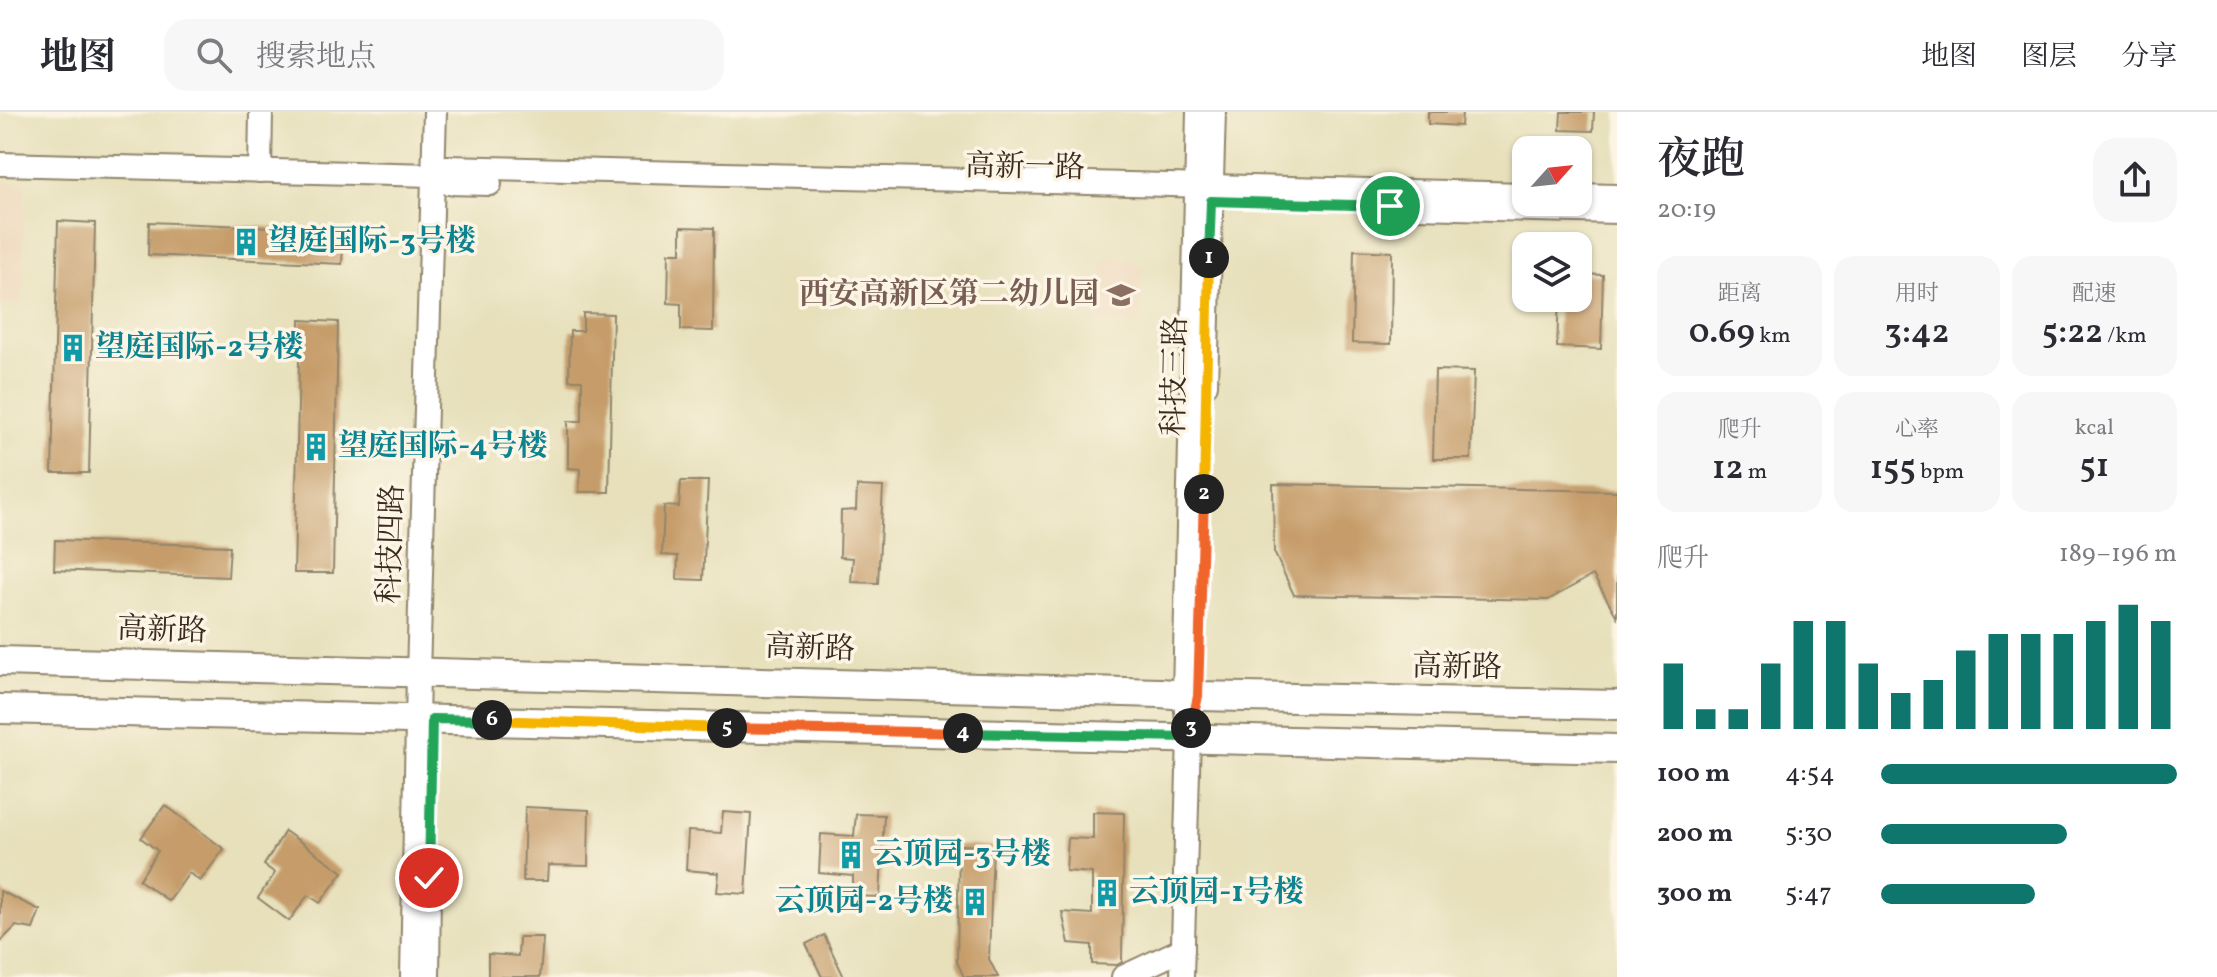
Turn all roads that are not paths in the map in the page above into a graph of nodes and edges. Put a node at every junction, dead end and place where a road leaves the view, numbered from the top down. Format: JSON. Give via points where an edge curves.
{"nodes":[{"id":1,"x":261,"y":112,"type":"edge"},
{"id":2,"x":435,"y":112,"type":"edge"},
{"id":3,"x":448,"y":112,"type":"edge"},
{"id":4,"x":1198,"y":112,"type":"edge"},
{"id":5,"x":1214,"y":112,"type":"edge"},
{"id":6,"x":0,"y":164,"type":"edge"},
{"id":7,"x":260,"y":171,"type":"junction"},
{"id":8,"x":442,"y":175,"type":"junction"},
{"id":9,"x":1203,"y":194,"type":"junction"},
{"id":10,"x":1512,"y":194,"type":"edge"},
{"id":11,"x":1592,"y":195,"type":"edge"},
{"id":12,"x":1617,"y":196,"type":"edge"},
{"id":13,"x":1617,"y":212,"type":"edge"},
{"id":14,"x":0,"y":661,"type":"edge"},
{"id":15,"x":426,"y":673,"type":"junction"},
{"id":16,"x":1191,"y":695,"type":"junction"},
{"id":17,"x":1617,"y":705,"type":"edge"},
{"id":18,"x":0,"y":709,"type":"edge"},
{"id":19,"x":425,"y":718,"type":"junction"},
{"id":20,"x":1189,"y":737,"type":"junction"},
{"id":21,"x":1617,"y":749,"type":"edge"},
{"id":22,"x":1183,"y":949,"type":"junction"},
{"id":23,"x":412,"y":977,"type":"edge"},
{"id":24,"x":428,"y":977,"type":"edge"},
{"id":25,"x":1123,"y":977,"type":"edge"},
{"id":26,"x":1182,"y":977,"type":"edge"}],
"edges":[{"from":1,"to":7,"type":"street"},
{"from":2,"to":8,"type":"street","name":"科技四路"},
{"from":3,"to":8,"type":"street","name":"科技四路"},
{"from":4,"to":9,"type":"street","name":"科技三路"},
{"from":5,"to":9,"type":"street","name":"科技三路"},
{"from":6,"to":7,"type":"street","name":"高新一路"},
{"from":7,"to":8,"type":"street","name":"高新一路"},
{"from":8,"to":9,"type":"street","name":"高新一路"},
{"from":8,"to":15,"type":"street","name":"科技四路"},
{"from":9,"to":10,"type":"street","name":"高新一路"},
{"from":9,"to":13,"type":"street","name":"高新一路"},
{"from":9,"to":16,"type":"street","name":"科技三路"},
{"from":11,"to":12,"type":"street"},
{"from":14,"to":15,"type":"main road","name":"高新路"},
{"from":15,"to":16,"type":"main road","name":"高新路"},
{"from":15,"to":19,"type":"street","name":"科技四路"},
{"from":16,"to":17,"type":"main road","name":"高新路"},
{"from":16,"to":20,"type":"street","name":"科技三路"},
{"from":18,"to":19,"type":"main road"},
{"from":19,"to":20,"type":"main road"},
{"from":19,"to":23,"type":"street","name":"科技四路"},
{"from":19,"to":24,"type":"street","name":"科技四路"},
{"from":20,"to":21,"type":"main road"},
{"from":20,"to":22,"type":"street","name":"科技三路"},
{"from":22,"to":25,"type":"street"},
{"from":22,"to":26,"type":"street","name":"科技三路"}]}
